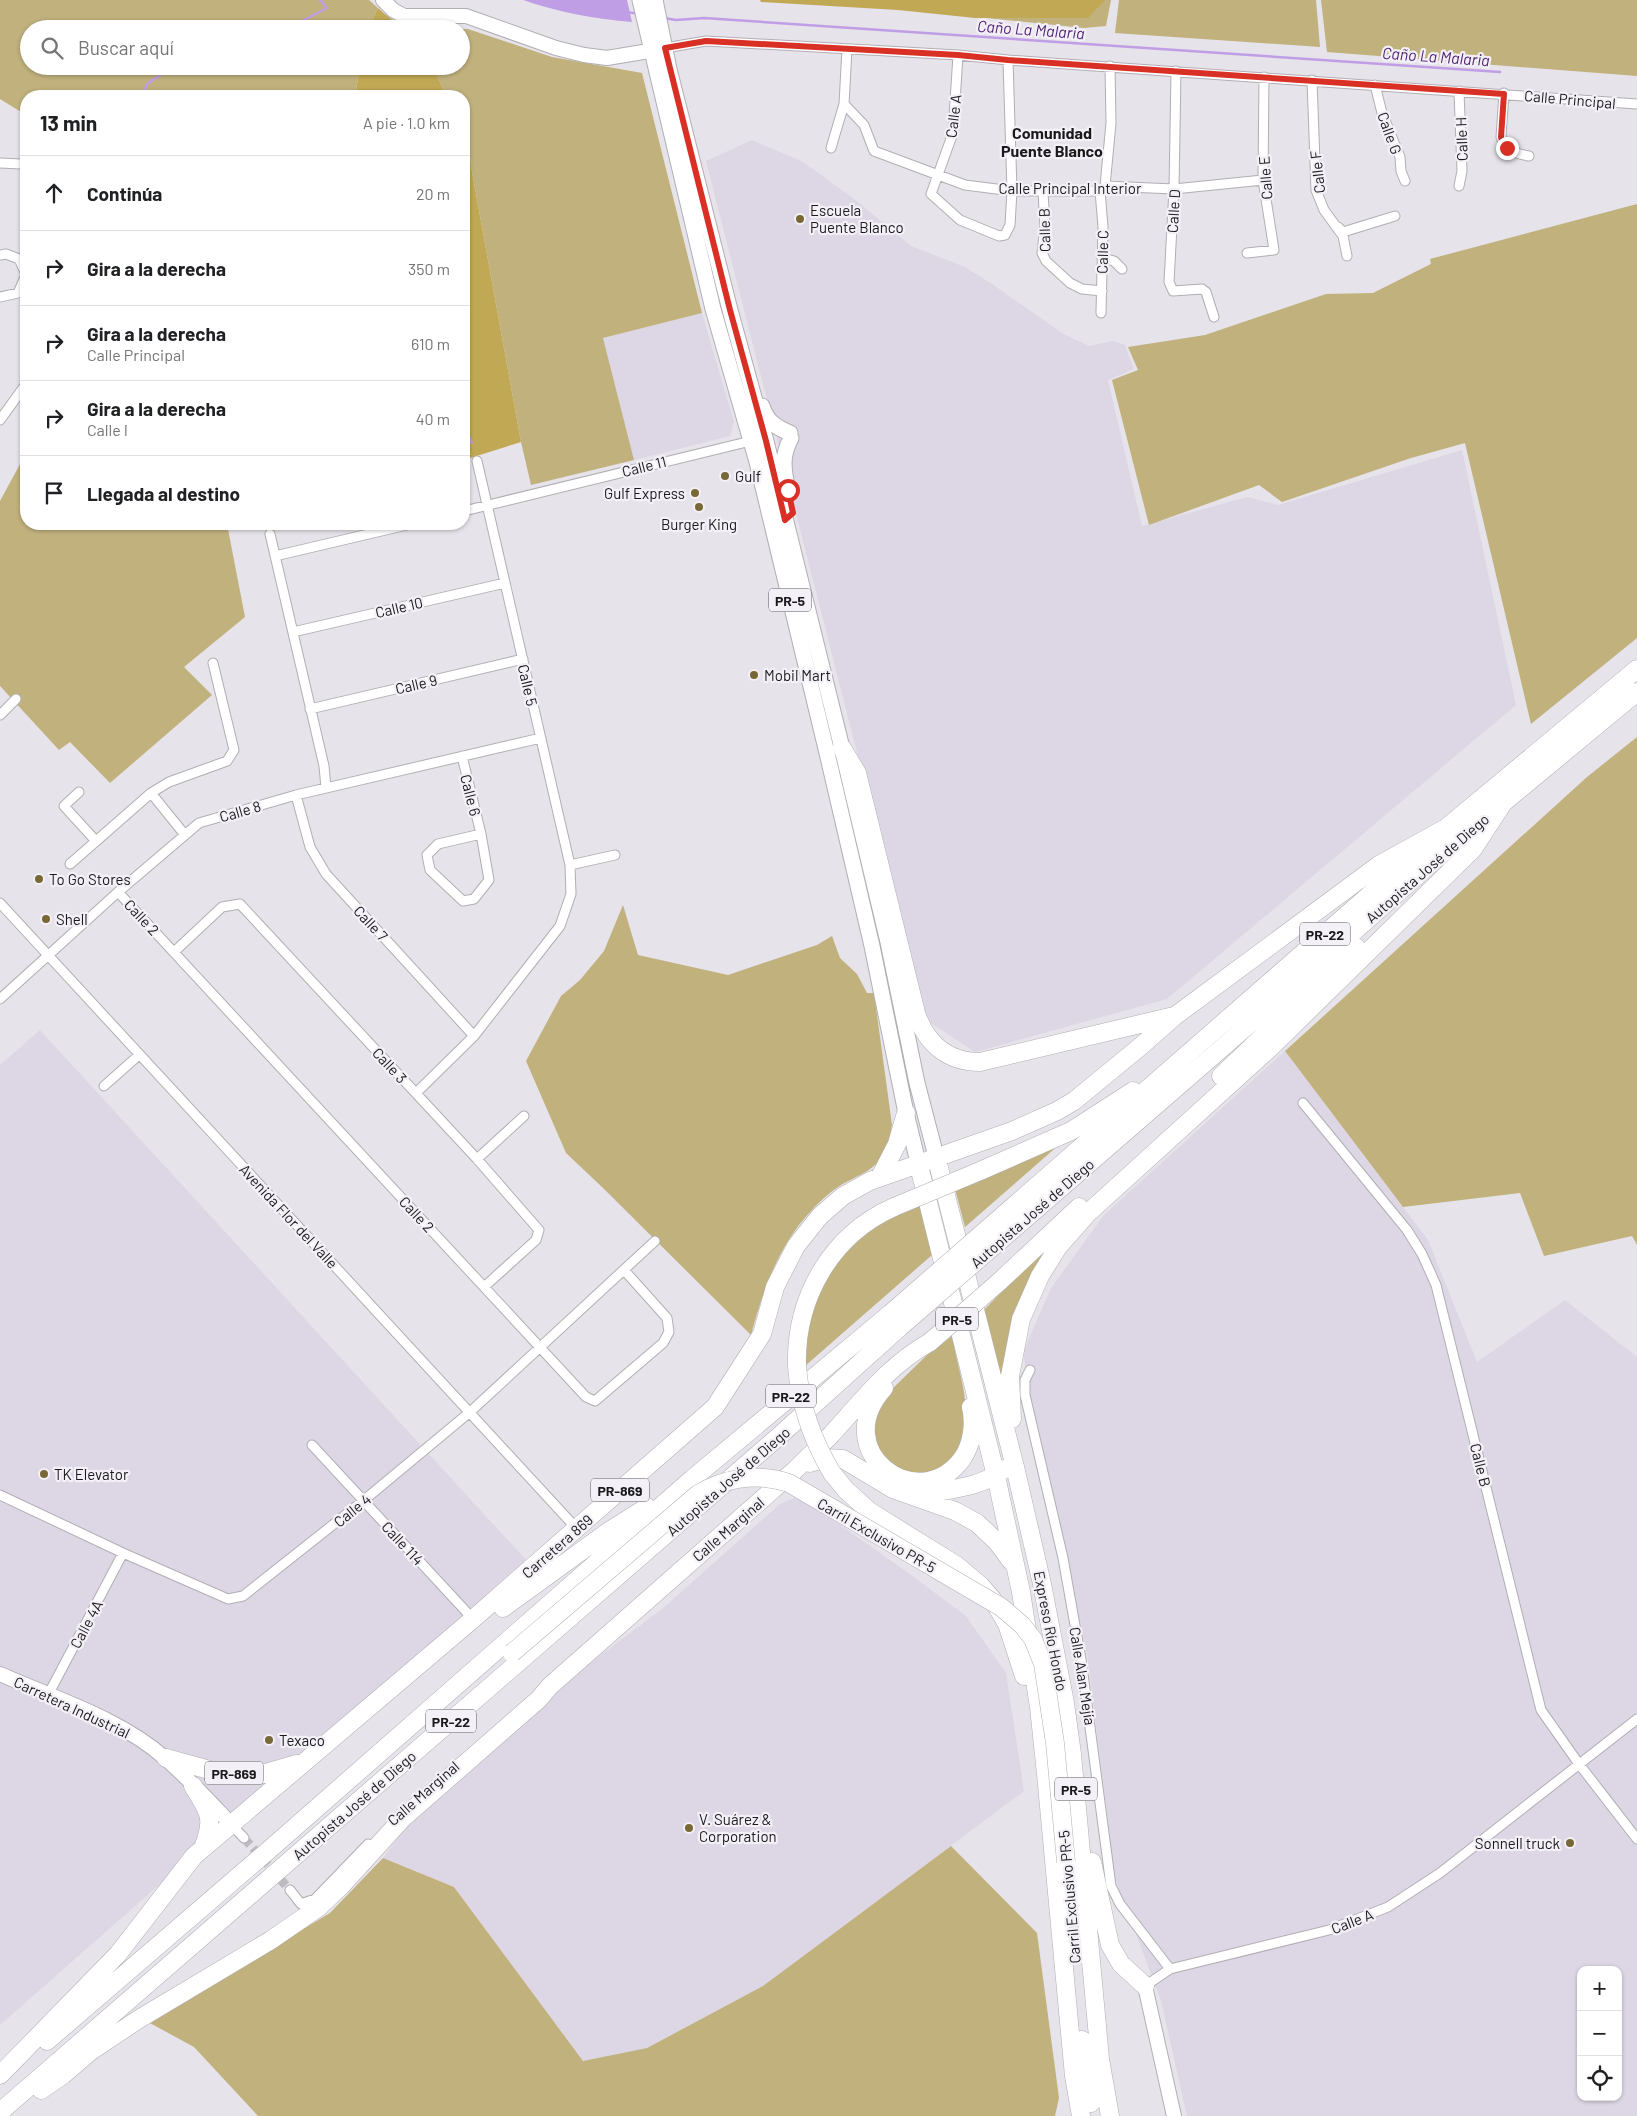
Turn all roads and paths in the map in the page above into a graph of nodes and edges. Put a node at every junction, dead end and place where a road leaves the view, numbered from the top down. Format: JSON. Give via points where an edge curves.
{"nodes":[{"id":1,"x":382,"y":0,"type":"edge"},
{"id":2,"x":640,"y":0,"type":"edge"},
{"id":3,"x":654,"y":0,"type":"edge"},
{"id":4,"x":658,"y":43,"type":"junction"},
{"id":5,"x":847,"y":49,"type":"junction"},
{"id":6,"x":958,"y":55,"type":"junction"},
{"id":7,"x":1008,"y":60,"type":"junction"},
{"id":8,"x":1110,"y":66,"type":"junction"},
{"id":9,"x":1176,"y":71,"type":"junction"},
{"id":10,"x":1264,"y":77,"type":"junction"},
{"id":11,"x":1312,"y":80,"type":"junction"},
{"id":12,"x":1375,"y":85,"type":"junction"},
{"id":13,"x":1459,"y":91,"type":"junction"},
{"id":14,"x":1504,"y":94,"type":"junction"},
{"id":15,"x":844,"y":104,"type":"junction"},
{"id":16,"x":1637,"y":104,"type":"edge"},
{"id":17,"x":831,"y":148,"type":"dead end"},
{"id":18,"x":1529,"y":156,"type":"dead end"},
{"id":19,"x":0,"y":163,"type":"edge"},
{"id":20,"x":20,"y":164,"type":"edge"},
{"id":21,"x":939,"y":175,"type":"junction"},
{"id":22,"x":1263,"y":180,"type":"junction"},
{"id":23,"x":1405,"y":181,"type":"dead end"},
{"id":24,"x":1459,"y":186,"type":"dead end"},
{"id":25,"x":1102,"y":189,"type":"junction"},
{"id":26,"x":1174,"y":189,"type":"junction"},
{"id":27,"x":1012,"y":191,"type":"junction"},
{"id":28,"x":1043,"y":192,"type":"junction"},
{"id":29,"x":1395,"y":216,"type":"dead end"},
{"id":30,"x":1338,"y":227,"type":"junction"},
{"id":31,"x":1247,"y":253,"type":"dead end"},
{"id":32,"x":0,"y":255,"type":"edge"},
{"id":33,"x":1347,"y":256,"type":"dead end"},
{"id":34,"x":1102,"y":258,"type":"junction"},
{"id":35,"x":20,"y":261,"type":"edge"},
{"id":36,"x":1122,"y":269,"type":"dead end"},
{"id":37,"x":20,"y":288,"type":"edge"},
{"id":38,"x":1102,"y":291,"type":"junction"},
{"id":39,"x":0,"y":297,"type":"edge"},
{"id":40,"x":1101,"y":314,"type":"dead end"},
{"id":41,"x":1214,"y":317,"type":"dead end"},
{"id":42,"x":20,"y":391,"type":"edge"},
{"id":43,"x":753,"y":396,"type":"junction"},
{"id":44,"x":3,"y":410,"type":"edge"},
{"id":45,"x":0,"y":420,"type":"edge"},
{"id":46,"x":751,"y":440,"type":"junction"},
{"id":47,"x":766,"y":441,"type":"junction"},
{"id":48,"x":476,"y":461,"type":"dead end"},
{"id":49,"x":486,"y":506,"type":"junction"},
{"id":50,"x":470,"y":510,"type":"edge"},
{"id":51,"x":785,"y":520,"type":"junction"},
{"id":52,"x":385,"y":530,"type":"edge"},
{"id":53,"x":270,"y":534,"type":"dead end"},
{"id":54,"x":275,"y":556,"type":"junction"},
{"id":55,"x":504,"y":583,"type":"junction"},
{"id":56,"x":293,"y":632,"type":"junction"},
{"id":57,"x":522,"y":659,"type":"junction"},
{"id":58,"x":213,"y":663,"type":"dead end"},
{"id":59,"x":1637,"y":669,"type":"edge"},
{"id":60,"x":1637,"y":692,"type":"edge"},
{"id":61,"x":16,"y":700,"type":"dead end"},
{"id":62,"x":310,"y":708,"type":"junction"},
{"id":63,"x":0,"y":715,"type":"edge"},
{"id":64,"x":541,"y":738,"type":"junction"},
{"id":65,"x":842,"y":748,"type":"junction"},
{"id":66,"x":462,"y":756,"type":"junction"},
{"id":67,"x":326,"y":788,"type":"junction"},
{"id":68,"x":79,"y":792,"type":"dead end"},
{"id":69,"x":151,"y":793,"type":"junction"},
{"id":70,"x":296,"y":795,"type":"junction"},
{"id":71,"x":838,"y":799,"type":"junction"},
{"id":72,"x":1505,"y":800,"type":"junction"},
{"id":73,"x":1446,"y":828,"type":"junction"},
{"id":74,"x":481,"y":834,"type":"junction"},
{"id":75,"x":185,"y":835,"type":"junction"},
{"id":76,"x":95,"y":840,"type":"junction"},
{"id":77,"x":615,"y":855,"type":"dead end"},
{"id":78,"x":70,"y":864,"type":"dead end"},
{"id":79,"x":570,"y":865,"type":"junction"},
{"id":80,"x":876,"y":891,"type":"junction"},
{"id":81,"x":118,"y":892,"type":"junction"},
{"id":82,"x":1398,"y":893,"type":"junction"},
{"id":83,"x":0,"y":904,"type":"edge"},
{"id":84,"x":174,"y":952,"type":"junction"},
{"id":85,"x":48,"y":956,"type":"junction"},
{"id":86,"x":0,"y":999,"type":"edge"},
{"id":87,"x":1175,"y":1016,"type":"junction"},
{"id":88,"x":474,"y":1036,"type":"junction"},
{"id":89,"x":139,"y":1055,"type":"junction"},
{"id":90,"x":1170,"y":1070,"type":"junction"},
{"id":91,"x":104,"y":1086,"type":"dead end"},
{"id":92,"x":416,"y":1092,"type":"junction"},
{"id":93,"x":1303,"y":1103,"type":"dead end"},
{"id":94,"x":906,"y":1113,"type":"junction"},
{"id":95,"x":524,"y":1116,"type":"dead end"},
{"id":96,"x":936,"y":1156,"type":"junction"},
{"id":97,"x":477,"y":1159,"type":"junction"},
{"id":98,"x":918,"y":1162,"type":"junction"},
{"id":99,"x":880,"y":1177,"type":"junction"},
{"id":100,"x":1021,"y":1211,"type":"junction"},
{"id":101,"x":655,"y":1242,"type":"dead end"},
{"id":102,"x":624,"y":1270,"type":"junction"},
{"id":103,"x":484,"y":1288,"type":"junction"},
{"id":104,"x":895,"y":1320,"type":"junction"},
{"id":105,"x":930,"y":1342,"type":"junction"},
{"id":106,"x":540,"y":1348,"type":"junction"},
{"id":107,"x":1030,"y":1370,"type":"dead end"},
{"id":108,"x":971,"y":1375,"type":"junction"},
{"id":109,"x":470,"y":1412,"type":"junction"},
{"id":110,"x":312,"y":1445,"type":"dead end"},
{"id":111,"x":1014,"y":1461,"type":"junction"},
{"id":112,"x":794,"y":1471,"type":"junction"},
{"id":113,"x":996,"y":1476,"type":"junction"},
{"id":114,"x":692,"y":1478,"type":"junction"},
{"id":115,"x":0,"y":1495,"type":"edge"},
{"id":116,"x":915,"y":1496,"type":"junction"},
{"id":117,"x":363,"y":1501,"type":"junction"},
{"id":118,"x":577,"y":1528,"type":"junction"},
{"id":119,"x":123,"y":1553,"type":"junction"},
{"id":120,"x":1016,"y":1566,"type":"junction"},
{"id":121,"x":473,"y":1618,"type":"junction"},
{"id":122,"x":0,"y":1674,"type":"edge"},
{"id":123,"x":48,"y":1695,"type":"junction"},
{"id":124,"x":1039,"y":1707,"type":"junction"},
{"id":125,"x":361,"y":1714,"type":"junction"},
{"id":126,"x":1637,"y":1719,"type":"edge"},
{"id":127,"x":1072,"y":1754,"type":"junction"},
{"id":128,"x":166,"y":1758,"type":"junction"},
{"id":129,"x":303,"y":1763,"type":"junction"},
{"id":130,"x":1579,"y":1764,"type":"junction"},
{"id":131,"x":194,"y":1786,"type":"junction"},
{"id":132,"x":340,"y":1803,"type":"junction"},
{"id":133,"x":231,"y":1824,"type":"junction"},
{"id":134,"x":244,"y":1838,"type":"tunnel mouth"},
{"id":135,"x":1637,"y":1839,"type":"edge"},
{"id":136,"x":203,"y":1848,"type":"junction"},
{"id":137,"x":270,"y":1849,"type":"junction"},
{"id":138,"x":286,"y":1864,"type":"junction"},
{"id":139,"x":290,"y":1890,"type":"tunnel mouth"},
{"id":140,"x":305,"y":1909,"type":"junction"},
{"id":141,"x":1170,"y":1969,"type":"junction"},
{"id":142,"x":1145,"y":1986,"type":"junction"},
{"id":143,"x":0,"y":2075,"type":"edge"},
{"id":144,"x":0,"y":2082,"type":"edge"},
{"id":145,"x":0,"y":2112,"type":"edge"},
{"id":146,"x":2,"y":2116,"type":"edge"},
{"id":147,"x":1081,"y":2116,"type":"edge"},
{"id":148,"x":1093,"y":2116,"type":"edge"},
{"id":149,"x":1110,"y":2116,"type":"edge"},
{"id":150,"x":1174,"y":2116,"type":"edge"}],
"edges":[{"from":1,"to":4,"type":"street","via":[[404,16],[466,16],[584,55],[607,58]]},
{"from":2,"to":4,"type":"main road","number":"PR-5"},
{"from":3,"to":4,"type":"main road","number":"PR-5"},
{"from":4,"to":5,"type":"street","name":"Calle Principal","via":[[706,41]]},
{"from":4,"to":43,"type":"main road","number":"PR-5"},
{"from":4,"to":46,"type":"main road","number":"PR-5","via":[[713,309]]},
{"from":5,"to":6,"type":"street","name":"Calle Principal"},
{"from":5,"to":15,"type":"street"},
{"from":6,"to":7,"type":"street","name":"Calle Principal"},
{"from":6,"to":21,"type":"street","name":"Calle A","via":[[953,133]]},
{"from":7,"to":8,"type":"street","name":"Calle Principal"},
{"from":7,"to":27,"type":"street"},
{"from":8,"to":9,"type":"street","name":"Calle Principal"},
{"from":8,"to":25,"type":"street","name":"Calle C","via":[[1110,123]]},
{"from":9,"to":10,"type":"street","name":"Calle Principal"},
{"from":9,"to":26,"type":"street","name":"Calle D"},
{"from":10,"to":11,"type":"street","name":"Calle Principal"},
{"from":10,"to":22,"type":"street","name":"Calle E"},
{"from":11,"to":12,"type":"street","name":"Calle Principal"},
{"from":11,"to":30,"type":"street","name":"Calle F","via":[[1316,190],[1324,210]]},
{"from":12,"to":13,"type":"street","name":"Calle Principal"},
{"from":12,"to":23,"type":"street","name":"Calle G"},
{"from":13,"to":14,"type":"street","name":"Calle Principal"},
{"from":13,"to":24,"type":"street","name":"Calle H","via":[[1462,171]]},
{"from":14,"to":16,"type":"street","name":"Calle Principal"},
{"from":14,"to":18,"type":"street","via":[[1503,144],[1518,154]]},
{"from":15,"to":17,"type":"street"},
{"from":15,"to":21,"type":"street","name":"Calle Principal Interior","via":[[864,126],[874,151]]},
{"from":19,"to":20,"type":"street"},
{"from":21,"to":27,"type":"street","name":"Calle Principal Interior","via":[[965,186]]},
{"from":21,"to":27,"type":"street","name":"Calle A","via":[[931,194],[960,220],[999,236],[1006,235],[1010,225]]},
{"from":22,"to":26,"type":"street","name":"Calle Principal Interior"},
{"from":22,"to":31,"type":"street","name":"Calle E","via":[[1274,250]]},
{"from":25,"to":26,"type":"street","name":"Calle Principal Interior"},
{"from":25,"to":28,"type":"street","name":"Calle Principal Interior"},
{"from":25,"to":34,"type":"street","name":"Calle C"},
{"from":26,"to":41,"type":"street","name":"Calle D","via":[[1169,282],[1173,291],[1202,289],[1206,292]]},
{"from":27,"to":28,"type":"street","name":"Calle Principal Interior"},
{"from":28,"to":38,"type":"street","name":"Calle B","via":[[1045,226],[1042,253],[1046,262],[1070,283],[1082,289]]},
{"from":29,"to":30,"type":"street","via":[[1343,232]]},
{"from":30,"to":33,"type":"street","name":"Calle F"},
{"from":32,"to":35,"type":"street","via":[[6,254]]},
{"from":34,"to":36,"type":"street","via":[[1114,261]]},
{"from":34,"to":38,"type":"street","name":"Calle C"},
{"from":37,"to":39,"type":"street","via":[[18,293]]},
{"from":38,"to":40,"type":"street","name":"Calle C"},
{"from":42,"to":44,"type":"street"},
{"from":43,"to":47,"type":"main road","number":"PR-5"},
{"from":43,"to":51,"type":"main road","via":[[760,401],[770,422],[790,436],[783,466],[793,513]]},
{"from":44,"to":45,"type":"street"},
{"from":46,"to":47,"type":"street","name":"Calle 11"},
{"from":46,"to":49,"type":"street","name":"Calle 11"},
{"from":46,"to":71,"type":"main road","number":"PR-5"},
{"from":47,"to":51,"type":"main road","number":"PR-5"},
{"from":48,"to":49,"type":"street","name":"Calle 5"},
{"from":49,"to":50,"type":"street","name":"Calle 11"},
{"from":49,"to":55,"type":"street","name":"Calle 5"},
{"from":51,"to":65,"type":"main road","number":"PR-5"},
{"from":52,"to":54,"type":"street"},
{"from":53,"to":54,"type":"street"},
{"from":54,"to":56,"type":"street"},
{"from":55,"to":56,"type":"street","name":"Calle 10"},
{"from":55,"to":57,"type":"street","name":"Calle 5"},
{"from":56,"to":62,"type":"street"},
{"from":57,"to":62,"type":"street","name":"Calle 9"},
{"from":57,"to":64,"type":"street","name":"Calle 5"},
{"from":58,"to":69,"type":"street","via":[[234,750],[227,761],[169,782]]},
{"from":59,"to":73,"type":"highway","name":"Autopista José de Diego","number":"PR-22"},
{"from":60,"to":72,"type":"highway","name":"Autopista José de Diego","number":"PR-22"},
{"from":61,"to":63,"type":"street"},
{"from":62,"to":67,"type":"street"},
{"from":64,"to":66,"type":"street","name":"Calle 8"},
{"from":64,"to":79,"type":"street","name":"Calle 5"},
{"from":65,"to":80,"type":"main road","number":"PR-5"},
{"from":65,"to":87,"type":"highway","via":[[857,773],[916,1013],[924,1034],[939,1049],[957,1059],[980,1062]]},
{"from":66,"to":67,"type":"street","name":"Calle 8"},
{"from":66,"to":74,"type":"street","name":"Calle 6"},
{"from":67,"to":70,"type":"street","name":"Calle 8"},
{"from":68,"to":76,"type":"street","via":[[64,806]]},
{"from":69,"to":75,"type":"street"},
{"from":69,"to":76,"type":"street"},
{"from":70,"to":75,"type":"street","name":"Calle 8","via":[[199,823]]},
{"from":70,"to":88,"type":"street","name":"Calle 7","via":[[310,847],[326,874]]},
{"from":71,"to":80,"type":"main road","via":[[848,806],[866,876]]},
{"from":71,"to":94,"type":"main road","number":"PR-5"},
{"from":72,"to":82,"type":"highway","name":"Autopista José de Diego","number":"PR-22"},
{"from":72,"to":111,"type":"highway","via":[[1474,849],[1284,1034],[1088,1213],[1058,1247],[1026,1307],[1012,1360],[1010,1388]]},
{"from":73,"to":87,"type":"highway","name":"Carretera 869","via":[[1378,866]]},
{"from":73,"to":90,"type":"highway","name":"Autopista José de Diego","number":"PR-22"},
{"from":74,"to":74,"type":"street","name":"Calle 6","via":[[489,880],[474,899],[463,901],[430,870],[427,855],[438,844]]},
{"from":75,"to":81,"type":"street","name":"Calle 8"},
{"from":76,"to":78,"type":"street"},
{"from":77,"to":79,"type":"street"},
{"from":79,"to":88,"type":"street","name":"Calle 5","via":[[571,894],[560,926]]},
{"from":80,"to":96,"type":"main road","number":"PR-5"},
{"from":81,"to":84,"type":"street","name":"Calle 2"},
{"from":81,"to":85,"type":"street","name":"Calle 8"},
{"from":82,"to":100,"type":"highway","name":"Autopista José de Diego","number":"PR-22"},
{"from":82,"to":105,"type":"highway","bridge":true,"via":[[1361,942],[1174,1123]]},
{"from":83,"to":85,"type":"street","name":"Avenida Flor del Valle"},
{"from":84,"to":92,"type":"street","name":"Calle 3","via":[[222,907],[240,904]]},
{"from":84,"to":103,"type":"street","name":"Calle 2"},
{"from":85,"to":86,"type":"street","name":"Calle 8"},
{"from":85,"to":89,"type":"street","name":"Avenida Flor del Valle"},
{"from":87,"to":96,"type":"highway","name":"Carretera 869","via":[[1074,1101],[1057,1111],[1012,1131]]},
{"from":88,"to":92,"type":"street","name":"Calle 5"},
{"from":89,"to":91,"type":"street"},
{"from":89,"to":109,"type":"street","name":"Avenida Flor del Valle"},
{"from":90,"to":100,"type":"highway","name":"Autopista José de Diego","number":"PR-22"},
{"from":90,"to":124,"type":"highway","bridge":true,"via":[[1071,1131],[894,1206],[869,1220],[835,1251],[822,1270],[803,1313],[796,1349],[800,1396],[808,1426],[832,1473],[869,1511],[956,1565],[988,1594],[1011,1631],[1023,1673]]},
{"from":92,"to":97,"type":"street","name":"Calle 3"},
{"from":93,"to":130,"type":"street","name":"Calle B","via":[[1407,1230],[1436,1284],[1541,1710]]},
{"from":94,"to":98,"type":"main road","number":"PR-5"},
{"from":94,"to":99,"type":"highway","via":[[897,1144]]},
{"from":95,"to":97,"type":"street"},
{"from":96,"to":98,"type":"highway","name":"Carretera 869"},
{"from":96,"to":111,"type":"highway","name":"Expreso Río Hondo","number":"PR-5"},
{"from":97,"to":103,"type":"street","name":"Calle 3","via":[[539,1230],[536,1240]]},
{"from":98,"to":99,"type":"highway","name":"Carretera 869","number":"PR-869"},
{"from":98,"to":108,"type":"highway","name":"Expreso Río Hondo","number":"PR-5"},
{"from":99,"to":118,"type":"highway","name":"Carretera 869","number":"PR-869","via":[[843,1196],[820,1216],[796,1246],[775,1287],[762,1334],[715,1407]]},
{"from":100,"to":104,"type":"highway","name":"Autopista José de Diego","number":"PR-22","bridge":true},
{"from":101,"to":102,"type":"street","name":"Calle 4"},
{"from":102,"to":106,"type":"street","name":"Calle 4"},
{"from":102,"to":106,"type":"street","name":"Calle 2","via":[[667,1318],[669,1332],[663,1344],[595,1401],[586,1397]]},
{"from":103,"to":106,"type":"street","name":"Calle 2"},
{"from":104,"to":114,"type":"highway","name":"Autopista José de Diego","number":"PR-22"},
{"from":104,"to":138,"type":"highway","name":"Autopista José de Diego","number":"PR-22","via":[[778,1437]]},
{"from":105,"to":108,"type":"highway","via":[[882,1389],[869,1410],[865,1425],[868,1445],[884,1469],[903,1479],[925,1481],[941,1476],[960,1461],[968,1449],[972,1432],[967,1389]]},
{"from":105,"to":112,"type":"highway","name":"Calle Marginal","via":[[915,1350],[871,1388],[829,1437]]},
{"from":106,"to":109,"type":"street","name":"Calle 4"},
{"from":107,"to":141,"type":"street","name":"Calle Alan Mejía","via":[[1025,1380],[1025,1395],[1063,1558],[1081,1659],[1111,1886],[1120,1904]]},
{"from":108,"to":113,"type":"highway","name":"Expreso Río Hondo","number":"PR-5"},
{"from":109,"to":117,"type":"street","name":"Calle 4"},
{"from":109,"to":118,"type":"street","name":"Avenida Flor del Valle"},
{"from":110,"to":117,"type":"street","name":"Calle 114"},
{"from":111,"to":113,"type":"highway"},
{"from":111,"to":127,"type":"highway","name":"Expreso Río Hondo","number":"PR-5","via":[[1042,1584]]},
{"from":112,"to":116,"type":"highway","via":[[826,1458],[843,1460],[893,1488]]},
{"from":112,"to":140,"type":"highway","name":"Calle Marginal","via":[[403,1818],[341,1886]]},
{"from":113,"to":116,"type":"highway"},
{"from":113,"to":120,"type":"highway","name":"Expreso Río Hondo","number":"PR-5"},
{"from":114,"to":125,"type":"highway","via":[[608,1531],[520,1594],[403,1687]]},
{"from":114,"to":137,"type":"highway","name":"Autopista José de Diego","number":"PR-22"},
{"from":115,"to":119,"type":"street","name":"Calle 4"},
{"from":116,"to":120,"type":"highway","via":[[978,1523]]},
{"from":117,"to":119,"type":"street","name":"Calle 4","via":[[243,1596],[228,1600]]},
{"from":117,"to":121,"type":"street","name":"Calle 114"},
{"from":118,"to":121,"type":"highway","name":"Carretera 869","number":"PR-869"},
{"from":119,"to":123,"type":"street","name":"Calle 4A"},
{"from":120,"to":124,"type":"highway","name":"Expreso Río Hondo","number":"PR-5"},
{"from":121,"to":125,"type":"highway","name":"Carretera 869","number":"PR-869"},
{"from":122,"to":123,"type":"street","name":"Carretera Industrial","number":"PR-869"},
{"from":123,"to":128,"type":"street","name":"Carretera Industrial","number":"PR-869","via":[[111,1722]]},
{"from":124,"to":147,"type":"highway","name":"Expreso Río Hondo","number":"PR-5","via":[[1074,2076]]},
{"from":125,"to":129,"type":"highway","name":"Carretera 869","number":"PR-869"},
{"from":126,"to":130,"type":"street","name":"Calle A"},
{"from":127,"to":142,"type":"highway","via":[[1110,1945],[1121,1964]]},
{"from":127,"to":149,"type":"highway","name":"Expreso Río Hondo","number":"PR-5","via":[[1100,2059]]},
{"from":128,"to":129,"type":"highway","number":"PR-869","via":[[213,1771],[259,1775]]},
{"from":128,"to":131,"type":"street","name":"Carretera Industrial","number":"PR-869"},
{"from":129,"to":133,"type":"highway","name":"Carretera 869"},
{"from":130,"to":135,"type":"street","name":"Calle B"},
{"from":130,"to":141,"type":"street","name":"Calle A","via":[[1440,1873],[1388,1907],[1329,1930]]},
{"from":131,"to":133,"type":"street","name":"Carretera Industrial","number":"PR-869"},
{"from":131,"to":136,"type":"highway","via":[[210,1818],[210,1831]]},
{"from":132,"to":137,"type":"highway"},
{"from":132,"to":138,"type":"highway"},
{"from":132,"to":148,"type":"highway","name":"Carril Exclusivo PR-5","bridge":true,"via":[[698,1494],[717,1484],[746,1477],[789,1483],[1001,1607],[1022,1625],[1039,1652],[1048,1687],[1079,2013]]},
{"from":133,"to":134,"type":"street"},
{"from":133,"to":136,"type":"highway","name":"Carretera 869"},
{"from":136,"to":143,"type":"highway","name":"Carretera 869","via":[[118,1954]]},
{"from":137,"to":144,"type":"highway","name":"Autopista José de Diego","number":"PR-22"},
{"from":138,"to":145,"type":"highway","name":"Autopista José de Diego","number":"PR-22"},
{"from":139,"to":140,"type":"street"},
{"from":140,"to":146,"type":"highway","name":"Calle Marginal","via":[[111,2032],[63,2075]]},
{"from":141,"to":142,"type":"street","name":"Calle A"},
{"from":142,"to":150,"type":"street"}]}
